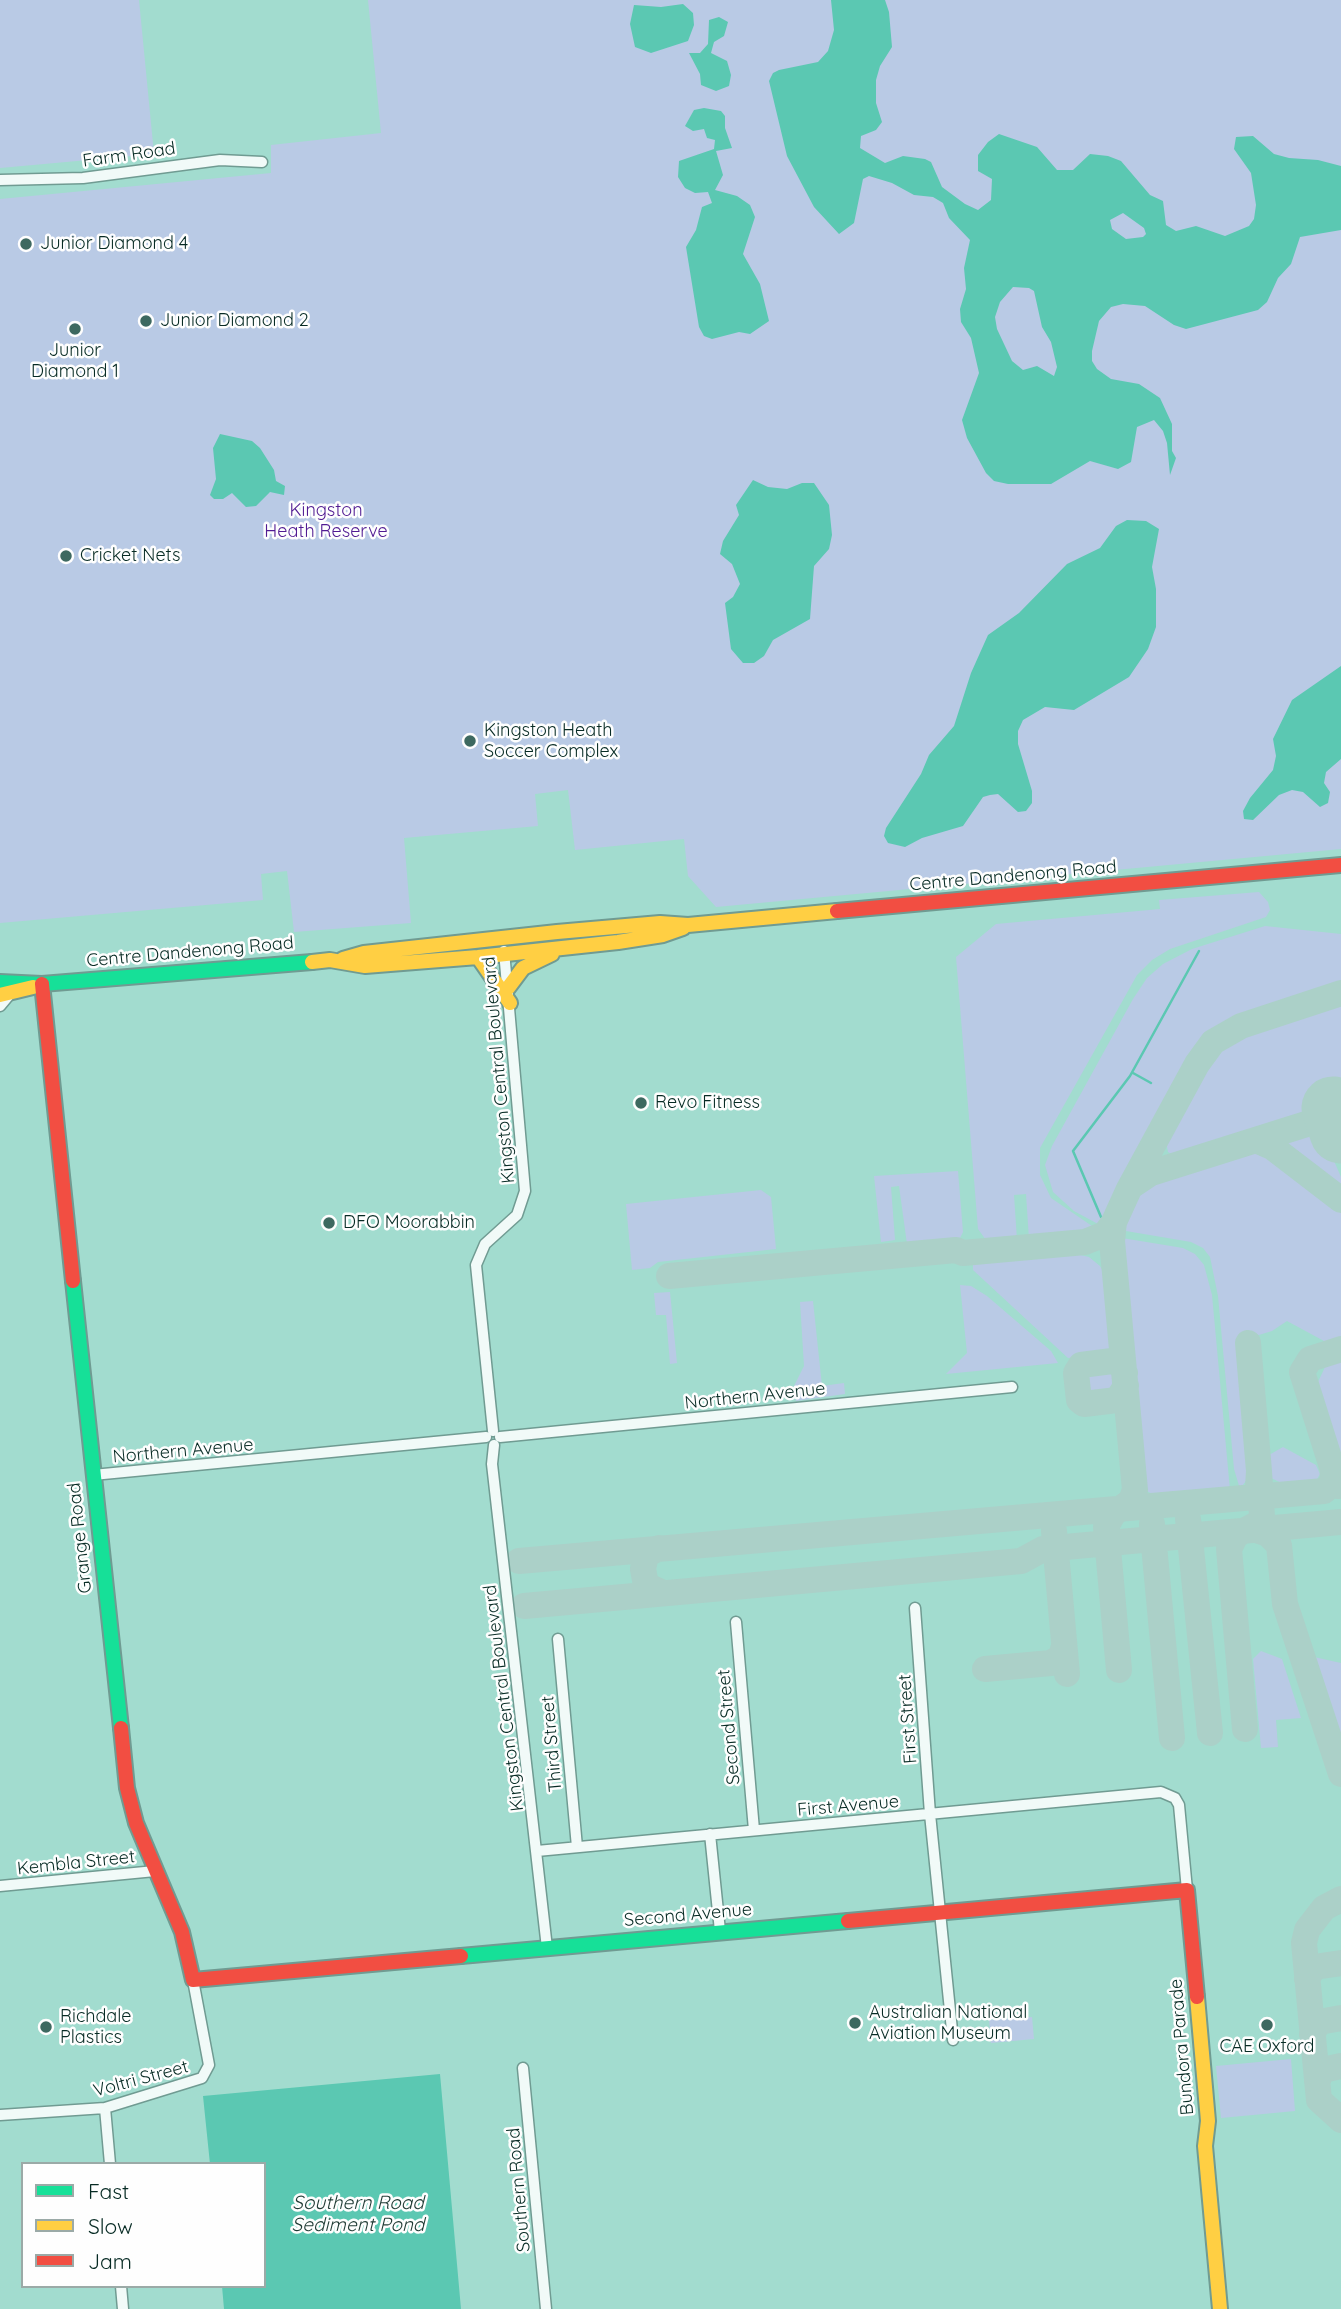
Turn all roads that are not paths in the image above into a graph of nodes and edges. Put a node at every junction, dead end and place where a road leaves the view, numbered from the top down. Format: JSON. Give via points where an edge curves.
{"nodes":[{"id":1,"x":262,"y":162,"type":"dead end"},
{"id":2,"x":0,"y":180,"type":"edge"},
{"id":3,"x":1341,"y":865,"type":"edge"},
{"id":4,"x":688,"y":925,"type":"junction"},
{"id":5,"x":503,"y":939,"type":"junction"},
{"id":6,"x":564,"y":949,"type":"junction"},
{"id":7,"x":505,"y":954,"type":"junction"},
{"id":8,"x":478,"y":957,"type":"junction"},
{"id":9,"x":343,"y":959,"type":"junction"},
{"id":10,"x":41,"y":984,"type":"junction"},
{"id":11,"x":508,"y":988,"type":"junction"},
{"id":12,"x":3,"y":990,"type":"edge"},
{"id":13,"x":510,"y":1003,"type":"junction"},
{"id":14,"x":0,"y":1006,"type":"edge"},
{"id":15,"x":1012,"y":1387,"type":"dead end"},
{"id":16,"x":493,"y":1438,"type":"junction"},
{"id":17,"x":93,"y":1475,"type":"junction"},
{"id":18,"x":915,"y":1608,"type":"dead end"},
{"id":19,"x":736,"y":1622,"type":"dead end"},
{"id":20,"x":558,"y":1639,"type":"dead end"},
{"id":21,"x":1161,"y":1793,"type":"joint"},
{"id":22,"x":930,"y":1814,"type":"junction"},
{"id":23,"x":754,"y":1830,"type":"junction"},
{"id":24,"x":710,"y":1834,"type":"junction"},
{"id":25,"x":577,"y":1847,"type":"junction"},
{"id":26,"x":537,"y":1851,"type":"junction"},
{"id":27,"x":155,"y":1871,"type":"junction"},
{"id":28,"x":0,"y":1886,"type":"edge"},
{"id":29,"x":1187,"y":1890,"type":"junction"},
{"id":30,"x":940,"y":1911,"type":"junction"},
{"id":31,"x":720,"y":1931,"type":"junction"},
{"id":32,"x":547,"y":1948,"type":"junction"},
{"id":33,"x":193,"y":1980,"type":"junction"},
{"id":34,"x":953,"y":2040,"type":"dead end"},
{"id":35,"x":523,"y":2068,"type":"dead end"},
{"id":36,"x":205,"y":2075,"type":"joint"},
{"id":37,"x":105,"y":2108,"type":"junction"},
{"id":38,"x":0,"y":2115,"type":"edge"},
{"id":39,"x":110,"y":2162,"type":"edge"},
{"id":40,"x":121,"y":2288,"type":"edge"},
{"id":41,"x":123,"y":2309,"type":"edge"},
{"id":42,"x":546,"y":2309,"type":"edge"},
{"id":43,"x":1220,"y":2309,"type":"edge"}],
"edges":[{"from":1,"to":2,"type":"street","name":"Farm Road","via":[[220,160],[83,178]]},
{"from":3,"to":4,"type":"main road","name":"Centre Dandenong Road"},
{"from":4,"to":5,"type":"main road","name":"Centre Dandenong Road","via":[[660,923]]},
{"from":4,"to":6,"type":"main road","name":"Centre Dandenong Road","via":[[663,935]]},
{"from":5,"to":7,"type":"street","name":"Kingston Central Boulevard"},
{"from":5,"to":9,"type":"main road","name":"Centre Dandenong Road"},
{"from":6,"to":7,"type":"main road","name":"Centre Dandenong Road"},
{"from":6,"to":11,"type":"main road","via":[[523,968]]},
{"from":7,"to":8,"type":"main road","name":"Centre Dandenong Road"},
{"from":7,"to":11,"type":"street","name":"Kingston Central Boulevard"},
{"from":8,"to":9,"type":"main road","name":"Centre Dandenong Road","via":[[365,966]]},
{"from":8,"to":13,"type":"main road"},
{"from":9,"to":10,"type":"main road","name":"Centre Dandenong Road"},
{"from":10,"to":12,"type":"main road","name":"Centre Dandenong Road"},
{"from":10,"to":17,"type":"main road","name":"Grange Road"},
{"from":11,"to":13,"type":"street","name":"Kingston Central Boulevard"},
{"from":12,"to":14,"type":"street","name":"Centre Dandenong Road"},
{"from":13,"to":16,"type":"street","name":"Kingston Central Boulevard","via":[[525,1196],[517,1215],[485,1244],[476,1270]]},
{"from":15,"to":16,"type":"street","name":"Northern Avenue"},
{"from":16,"to":17,"type":"street","name":"Northern Avenue"},
{"from":16,"to":26,"type":"street","name":"Kingston Central Boulevard","via":[[492,1464]]},
{"from":17,"to":27,"type":"main road","name":"Grange Road","via":[[127,1788]]},
{"from":18,"to":22,"type":"street","name":"First Street"},
{"from":19,"to":23,"type":"street","name":"Second Street"},
{"from":20,"to":25,"type":"street","name":"Third Street"},
{"from":21,"to":22,"type":"street","name":"First Avenue"},
{"from":21,"to":29,"type":"street","name":"Bundora Parade","via":[[1175,1798],[1179,1805]]},
{"from":22,"to":23,"type":"street","name":"First Avenue"},
{"from":22,"to":30,"type":"street","name":"First Street"},
{"from":23,"to":24,"type":"street","name":"First Avenue"},
{"from":24,"to":25,"type":"street","name":"First Avenue"},
{"from":24,"to":31,"type":"street"},
{"from":25,"to":26,"type":"street","name":"First Avenue"},
{"from":26,"to":32,"type":"street","name":"Kingston Central Boulevard"},
{"from":27,"to":28,"type":"street","name":"Kembla Street"},
{"from":27,"to":33,"type":"main road","name":"Grange Road","via":[[182,1932]]},
{"from":29,"to":30,"type":"main road","name":"Second Avenue"},
{"from":29,"to":43,"type":"main road","name":"Bundora Parade"},
{"from":30,"to":31,"type":"main road","name":"Second Avenue"},
{"from":30,"to":34,"type":"street","name":"First Street"},
{"from":31,"to":32,"type":"main road","name":"Second Avenue"},
{"from":32,"to":33,"type":"main road","name":"Second Avenue"},
{"from":33,"to":36,"type":"street","name":"Grange Road","via":[[209,2064]]},
{"from":35,"to":42,"type":"street","name":"Southern Road"},
{"from":36,"to":37,"type":"street","name":"Voltri Street","via":[[198,2081]]},
{"from":37,"to":38,"type":"street","name":"Voltri Street"},
{"from":37,"to":39,"type":"street"},
{"from":40,"to":41,"type":"street"}]}
